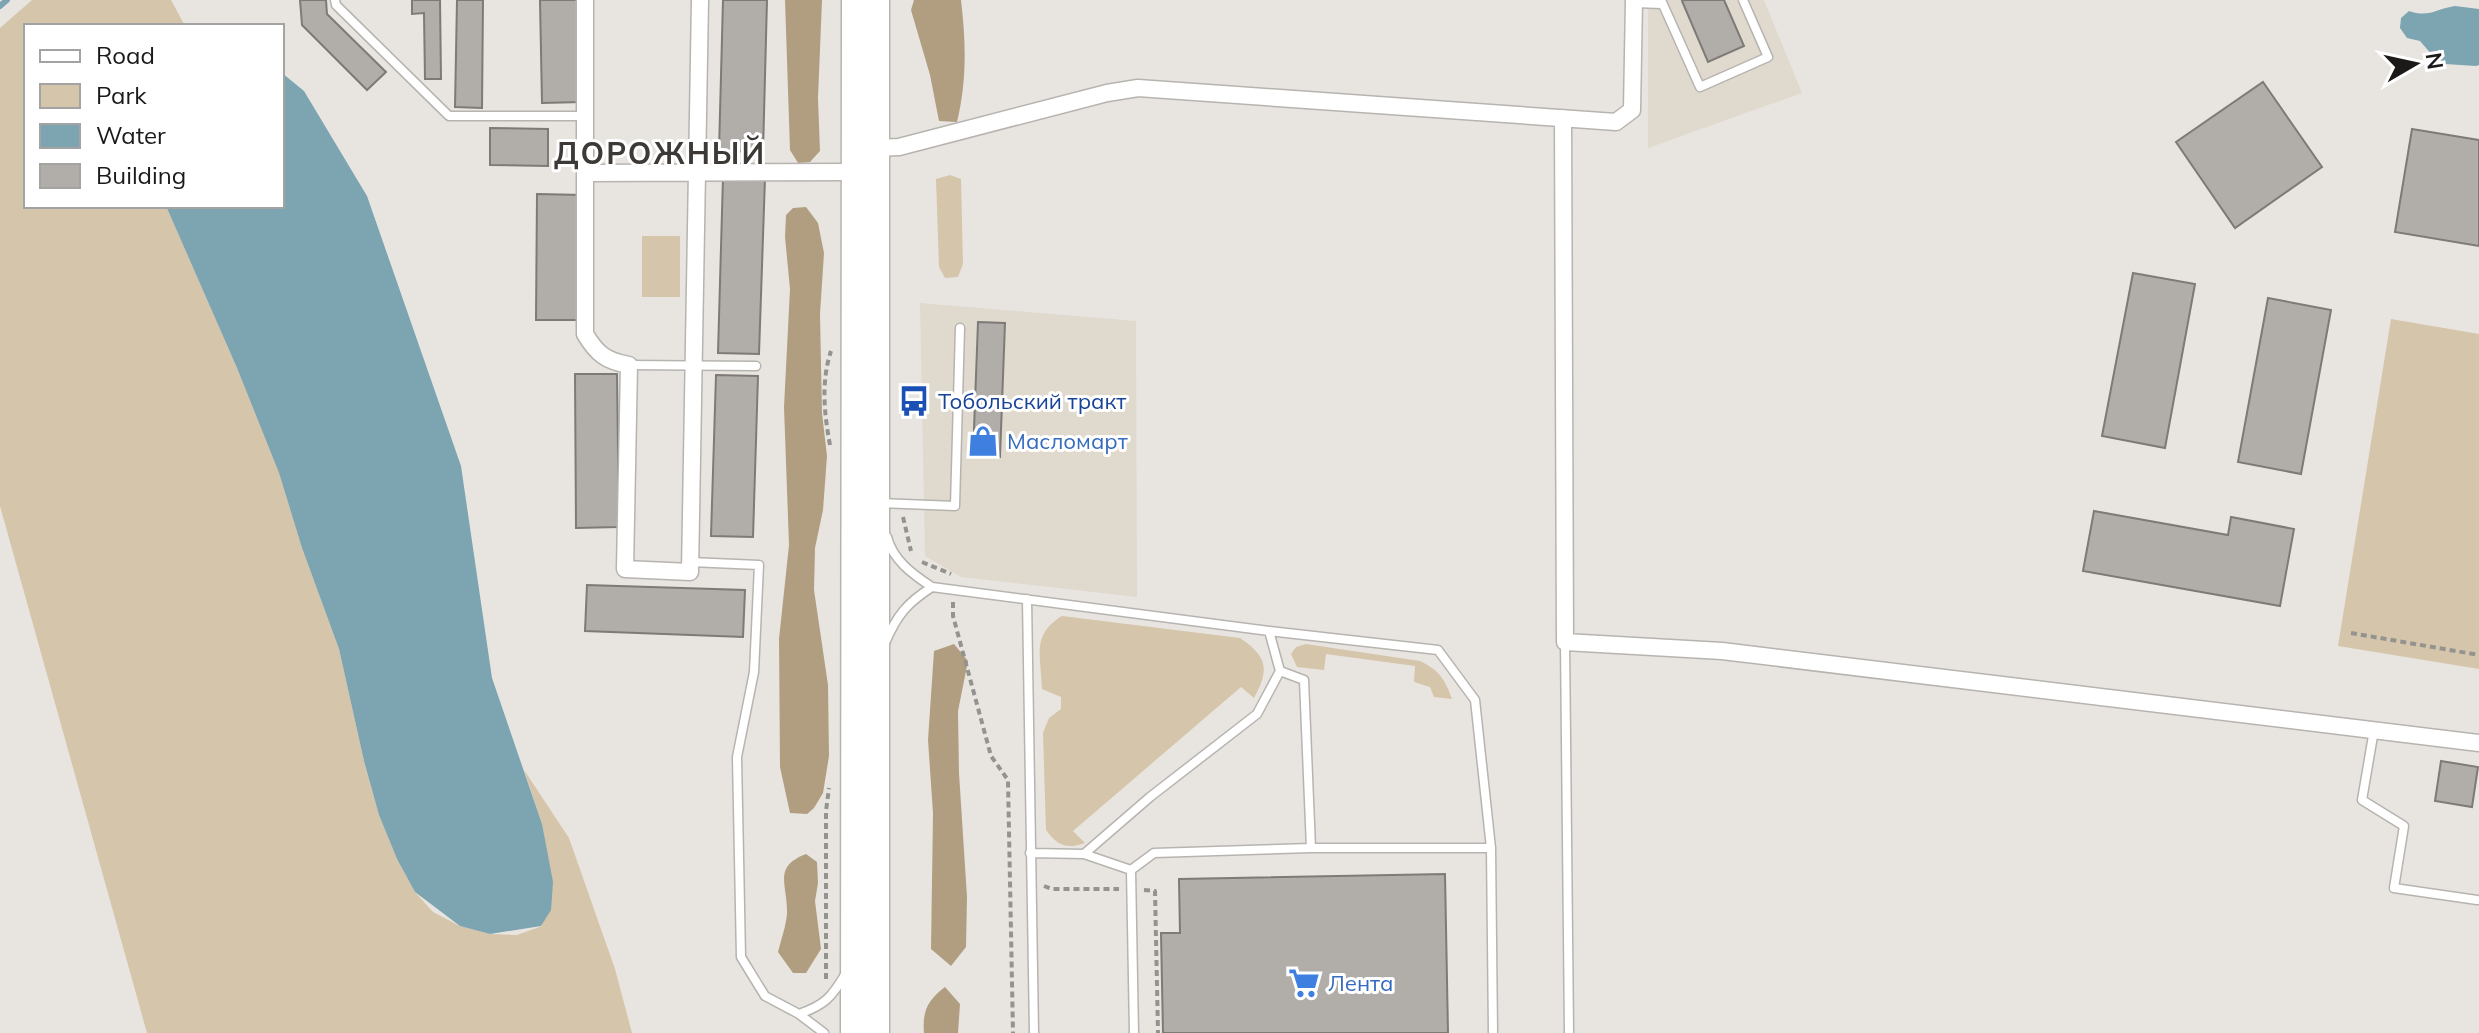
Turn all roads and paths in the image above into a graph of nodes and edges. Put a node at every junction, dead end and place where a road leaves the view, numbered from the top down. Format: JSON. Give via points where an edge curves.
{"nodes":[{"id":1,"x":335,"y":0,"type":"edge"},
{"id":2,"x":585,"y":0,"type":"edge"},
{"id":3,"x":700,"y":0,"type":"edge"},
{"id":4,"x":854,"y":0,"type":"edge"},
{"id":5,"x":877,"y":0,"type":"edge"},
{"id":6,"x":1743,"y":0,"type":"edge"},
{"id":7,"x":1634,"y":2,"type":"edge"},
{"id":8,"x":1662,"y":2,"type":"edge"},
{"id":9,"x":586,"y":116,"type":"junction"},
{"id":10,"x":1563,"y":118,"type":"junction"},
{"id":11,"x":877,"y":148,"type":"junction"},
{"id":12,"x":698,"y":171,"type":"junction"},
{"id":13,"x":854,"y":172,"type":"junction"},
{"id":14,"x":586,"y":173,"type":"junction"},
{"id":15,"x":960,"y":328,"type":"dead end"},
{"id":16,"x":629,"y":365,"type":"junction"},
{"id":17,"x":694,"y":365,"type":"junction"},
{"id":18,"x":756,"y":366,"type":"dead end"},
{"id":19,"x":877,"y":503,"type":"junction"},
{"id":20,"x":690,"y":562,"type":"junction"},
{"id":21,"x":932,"y":587,"type":"junction"},
{"id":22,"x":1027,"y":599,"type":"junction"},
{"id":23,"x":1269,"y":631,"type":"junction"},
{"id":24,"x":2351,"y":633,"type":"dead end"},
{"id":25,"x":1565,"y":642,"type":"junction"},
{"id":26,"x":2479,"y":655,"type":"edge"},
{"id":27,"x":878,"y":662,"type":"junction"},
{"id":28,"x":1280,"y":671,"type":"junction"},
{"id":29,"x":2374,"y":730,"type":"junction"},
{"id":30,"x":2479,"y":743,"type":"edge"},
{"id":31,"x":1311,"y":848,"type":"junction"},
{"id":32,"x":1491,"y":848,"type":"junction"},
{"id":33,"x":1030,"y":853,"type":"junction"},
{"id":34,"x":1084,"y":854,"type":"junction"},
{"id":35,"x":1131,"y":870,"type":"junction"},
{"id":36,"x":1011,"y":882,"type":"dead end"},
{"id":37,"x":2477,"y":900,"type":"dead end"},
{"id":38,"x":853,"y":963,"type":"junction"},
{"id":39,"x":799,"y":1014,"type":"junction"},
{"id":40,"x":824,"y":1033,"type":"edge"},
{"id":41,"x":853,"y":1033,"type":"edge"},
{"id":42,"x":877,"y":1033,"type":"edge"},
{"id":43,"x":1013,"y":1033,"type":"edge"},
{"id":44,"x":1034,"y":1033,"type":"edge"},
{"id":45,"x":1134,"y":1033,"type":"edge"},
{"id":46,"x":1493,"y":1033,"type":"edge"},
{"id":47,"x":1569,"y":1033,"type":"edge"}],
"edges":[{"from":1,"to":9,"type":"lane","via":[[449,116]]},
{"from":2,"to":9,"type":"street"},
{"from":3,"to":12,"type":"street"},
{"from":4,"to":13,"type":"main road"},
{"from":5,"to":11,"type":"main road"},
{"from":6,"to":8,"type":"lane","via":[[1768,57],[1700,87]]},
{"from":7,"to":8,"type":"lane"},
{"from":7,"to":10,"type":"street","via":[[1632,110],[1616,122]]},
{"from":9,"to":14,"type":"street"},
{"from":10,"to":11,"type":"street","via":[[1158,87],[1107,93],[899,147]]},
{"from":10,"to":25,"type":"street"},
{"from":11,"to":19,"type":"main road"},
{"from":12,"to":13,"type":"street"},
{"from":12,"to":14,"type":"street"},
{"from":12,"to":17,"type":"street"},
{"from":13,"to":38,"type":"main road"},
{"from":14,"to":16,"type":"street","via":[[585,334],[599,356]]},
{"from":15,"to":19,"type":"lane","via":[[955,506]]},
{"from":16,"to":17,"type":"lane"},
{"from":16,"to":20,"type":"street","via":[[625,569],[690,572]]},
{"from":17,"to":18,"type":"lane"},
{"from":17,"to":20,"type":"street"},
{"from":19,"to":21,"type":"lane","via":[[890,548],[910,573]]},
{"from":19,"to":27,"type":"main road"},
{"from":20,"to":39,"type":"lane","via":[[759,565],[754,672],[737,757],[741,957],[765,996]]},
{"from":21,"to":22,"type":"lane"},
{"from":21,"to":27,"type":"lane","via":[[908,602]]},
{"from":22,"to":23,"type":"lane"},
{"from":22,"to":33,"type":"lane"},
{"from":23,"to":28,"type":"lane"},
{"from":23,"to":32,"type":"lane","via":[[1438,650],[1475,700]]},
{"from":24,"to":26,"type":"path"},
{"from":25,"to":29,"type":"street","via":[[1722,651]]},
{"from":25,"to":47,"type":"lane"},
{"from":27,"to":42,"type":"main road"},
{"from":28,"to":31,"type":"lane","via":[[1304,680]]},
{"from":28,"to":34,"type":"lane","via":[[1257,714]]},
{"from":29,"to":30,"type":"street"},
{"from":29,"to":37,"type":"lane","via":[[2362,800],[2404,826],[2394,888]]},
{"from":31,"to":32,"type":"lane"},
{"from":31,"to":35,"type":"lane","via":[[1154,853]]},
{"from":32,"to":46,"type":"lane"},
{"from":33,"to":34,"type":"lane"},
{"from":33,"to":44,"type":"lane"},
{"from":34,"to":35,"type":"lane"},
{"from":35,"to":45,"type":"lane"},
{"from":36,"to":43,"type":"path"},
{"from":38,"to":39,"type":"lane","via":[[834,993],[819,1007]]},
{"from":38,"to":41,"type":"main road"},
{"from":39,"to":40,"type":"lane"}]}
